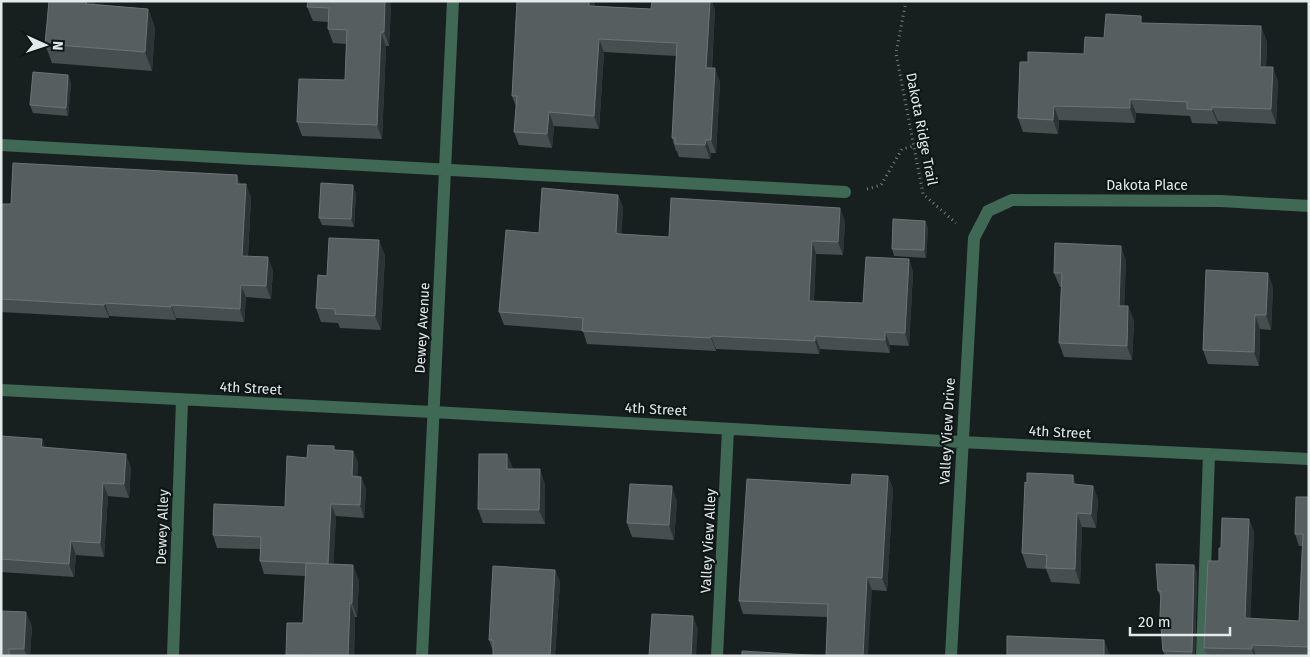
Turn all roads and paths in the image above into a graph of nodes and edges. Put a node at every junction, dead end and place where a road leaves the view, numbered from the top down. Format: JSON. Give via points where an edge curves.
{"nodes":[{"id":1,"x":453,"y":1,"type":"edge"},
{"id":2,"x":906,"y":1,"type":"edge"},
{"id":3,"x":1,"y":145,"type":"edge"},
{"id":4,"x":914,"y":146,"type":"junction"},
{"id":5,"x":445,"y":170,"type":"junction"},
{"id":6,"x":845,"y":192,"type":"joint"},
{"id":7,"x":1309,"y":206,"type":"edge"},
{"id":8,"x":988,"y":211,"type":"joint"},
{"id":9,"x":974,"y":238,"type":"junction"},
{"id":10,"x":1,"y":390,"type":"edge"},
{"id":11,"x":182,"y":400,"type":"junction"},
{"id":12,"x":433,"y":412,"type":"junction"},
{"id":13,"x":728,"y":429,"type":"junction"},
{"id":14,"x":961,"y":442,"type":"junction"},
{"id":15,"x":1208,"y":454,"type":"junction"},
{"id":16,"x":1309,"y":459,"type":"edge"},
{"id":17,"x":173,"y":656,"type":"edge"},
{"id":18,"x":422,"y":656,"type":"edge"},
{"id":19,"x":717,"y":656,"type":"edge"},
{"id":20,"x":951,"y":656,"type":"edge"},
{"id":21,"x":1202,"y":656,"type":"edge"}],
"edges":[{"from":1,"to":5,"type":"street","name":"Dewey Avenue"},
{"from":2,"to":4,"type":"path","name":"Dakota Ridge Trail","via":[[896,54]]},
{"from":3,"to":5,"type":"street"},
{"from":4,"to":6,"type":"path","via":[[902,149],[881,185]]},
{"from":4,"to":9,"type":"path","name":"Dakota Ridge Trail","via":[[923,194]]},
{"from":5,"to":6,"type":"street"},
{"from":5,"to":12,"type":"street","name":"Dewey Avenue"},
{"from":7,"to":8,"type":"street","name":"Dakota Place","via":[[1221,201],[1012,200]]},
{"from":8,"to":9,"type":"street","name":"Valley View Drive"},
{"from":9,"to":14,"type":"street","name":"Valley View Drive"},
{"from":10,"to":11,"type":"street","name":"4th Street"},
{"from":11,"to":12,"type":"street","name":"4th Street"},
{"from":11,"to":17,"type":"street","name":"Dewey Alley"},
{"from":12,"to":13,"type":"street","name":"4th Street"},
{"from":12,"to":18,"type":"street","name":"Dewey Avenue"},
{"from":13,"to":14,"type":"street","name":"4th Street"},
{"from":13,"to":19,"type":"street","name":"Valley View Alley"},
{"from":14,"to":15,"type":"street","name":"4th Street"},
{"from":14,"to":20,"type":"street","name":"Valley View Drive"},
{"from":15,"to":16,"type":"street","name":"4th Street"},
{"from":15,"to":21,"type":"street"}]}
